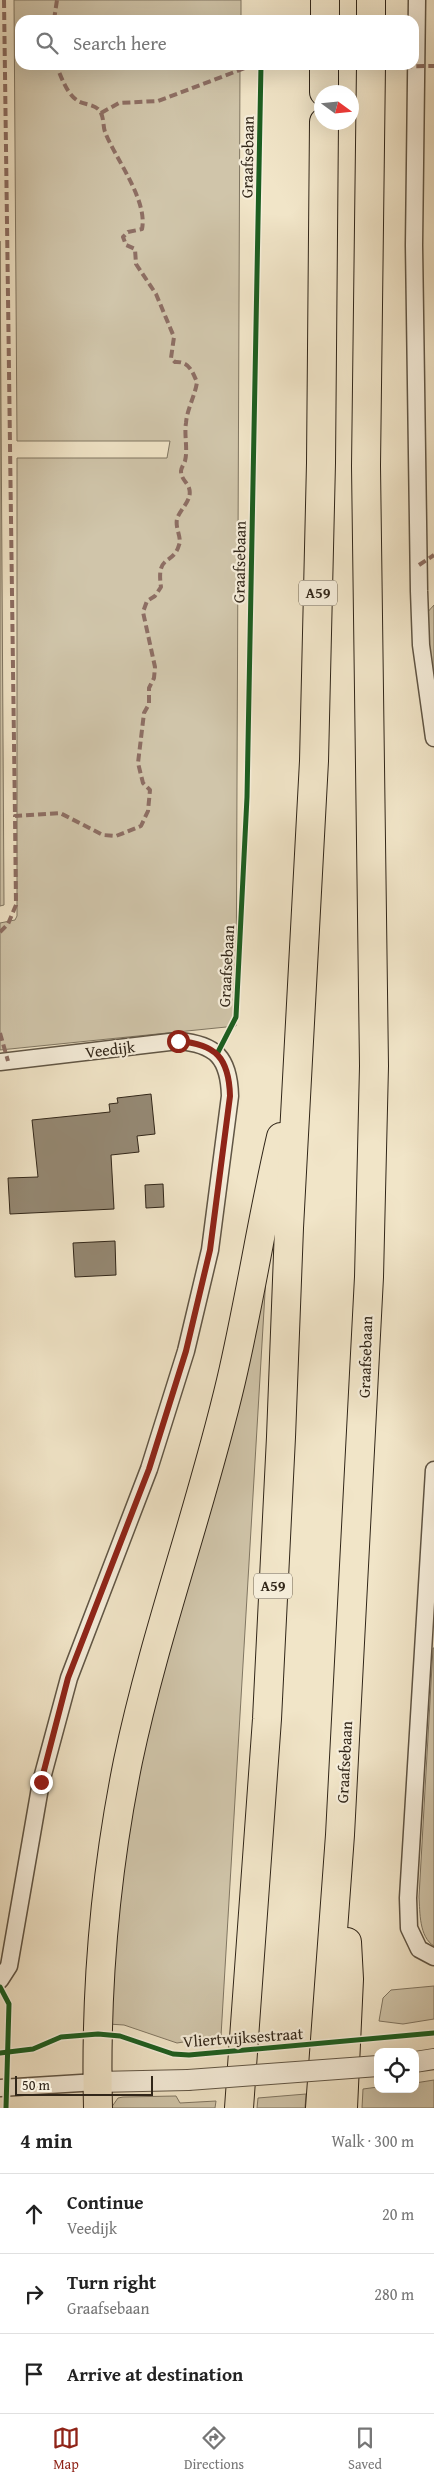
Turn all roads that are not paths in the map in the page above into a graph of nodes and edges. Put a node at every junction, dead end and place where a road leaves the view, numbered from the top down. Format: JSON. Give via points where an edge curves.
{"nodes":[{"id":1,"x":325,"y":0,"type":"edge"},
{"id":2,"x":371,"y":0,"type":"edge"},
{"id":3,"x":417,"y":0,"type":"edge"},
{"id":4,"x":325,"y":15,"type":"edge"},
{"id":5,"x":371,"y":15,"type":"edge"},
{"id":6,"x":417,"y":15,"type":"edge"},
{"id":7,"x":324,"y":70,"type":"edge"},
{"id":8,"x":371,"y":70,"type":"edge"},
{"id":9,"x":416,"y":70,"type":"edge"},
{"id":10,"x":324,"y":85,"type":"edge"},
{"id":11,"x":324,"y":130,"type":"edge"},
{"id":12,"x":427,"y":592,"type":"edge"},
{"id":13,"x":434,"y":738,"type":"edge"},
{"id":14,"x":0,"y":1062,"type":"edge"},
{"id":15,"x":298,"y":1063,"type":"junction"},
{"id":16,"x":434,"y":1470,"type":"edge"},
{"id":17,"x":340,"y":1835,"type":"junction"},
{"id":18,"x":434,"y":1957,"type":"edge"},
{"id":19,"x":0,"y":1980,"type":"edge"},
{"id":20,"x":434,"y":2059,"type":"edge"},
{"id":21,"x":419,"y":2061,"type":"edge"},
{"id":22,"x":374,"y":2066,"type":"edge"},
{"id":23,"x":0,"y":2088,"type":"edge"},
{"id":24,"x":98,"y":2095,"type":"edge"},
{"id":25,"x":239,"y":2108,"type":"edge"},
{"id":26,"x":320,"y":2108,"type":"edge"},
{"id":27,"x":343,"y":2108,"type":"edge"}],
"edges":[{"from":1,"to":4,"type":"highway"},
{"from":2,"to":5,"type":"highway"},
{"from":3,"to":6,"type":"street"},
{"from":7,"to":10,"type":"highway"},
{"from":8,"to":17,"type":"highway","name":"Graafsebaan","via":[[366,466],[374,1066],[362,1436]]},
{"from":9,"to":12,"type":"street","via":[[414,245]]},
{"from":11,"to":15,"type":"highway","number":"A59","via":[[314,761]]},
{"from":12,"to":13,"type":"street","via":[[421,645]]},
{"from":14,"to":19,"type":"street","name":"Veedijk","via":[[178,1041],[194,1042],[208,1047],[226,1065],[230,1096],[210,1250],[189,1342],[149,1469],[68,1678],[41,1782],[9,1966]]},
{"from":15,"to":24,"type":"highway","number":"A59","via":[[268,1191],[231,1381],[128,1762],[106,1898]]},
{"from":15,"to":25,"type":"highway","number":"A59","via":[[267,1718]]},
{"from":16,"to":18,"type":"street","via":[[408,1898],[409,1928],[419,1949]]},
{"from":17,"to":26,"type":"highway","name":"Graafsebaan"},
{"from":17,"to":27,"type":"highway","via":[[349,1979]]},
{"from":20,"to":21,"type":"street"},
{"from":22,"to":24,"type":"street","bridge":true,"via":[[188,2080]]},
{"from":23,"to":24,"type":"street"}]}
